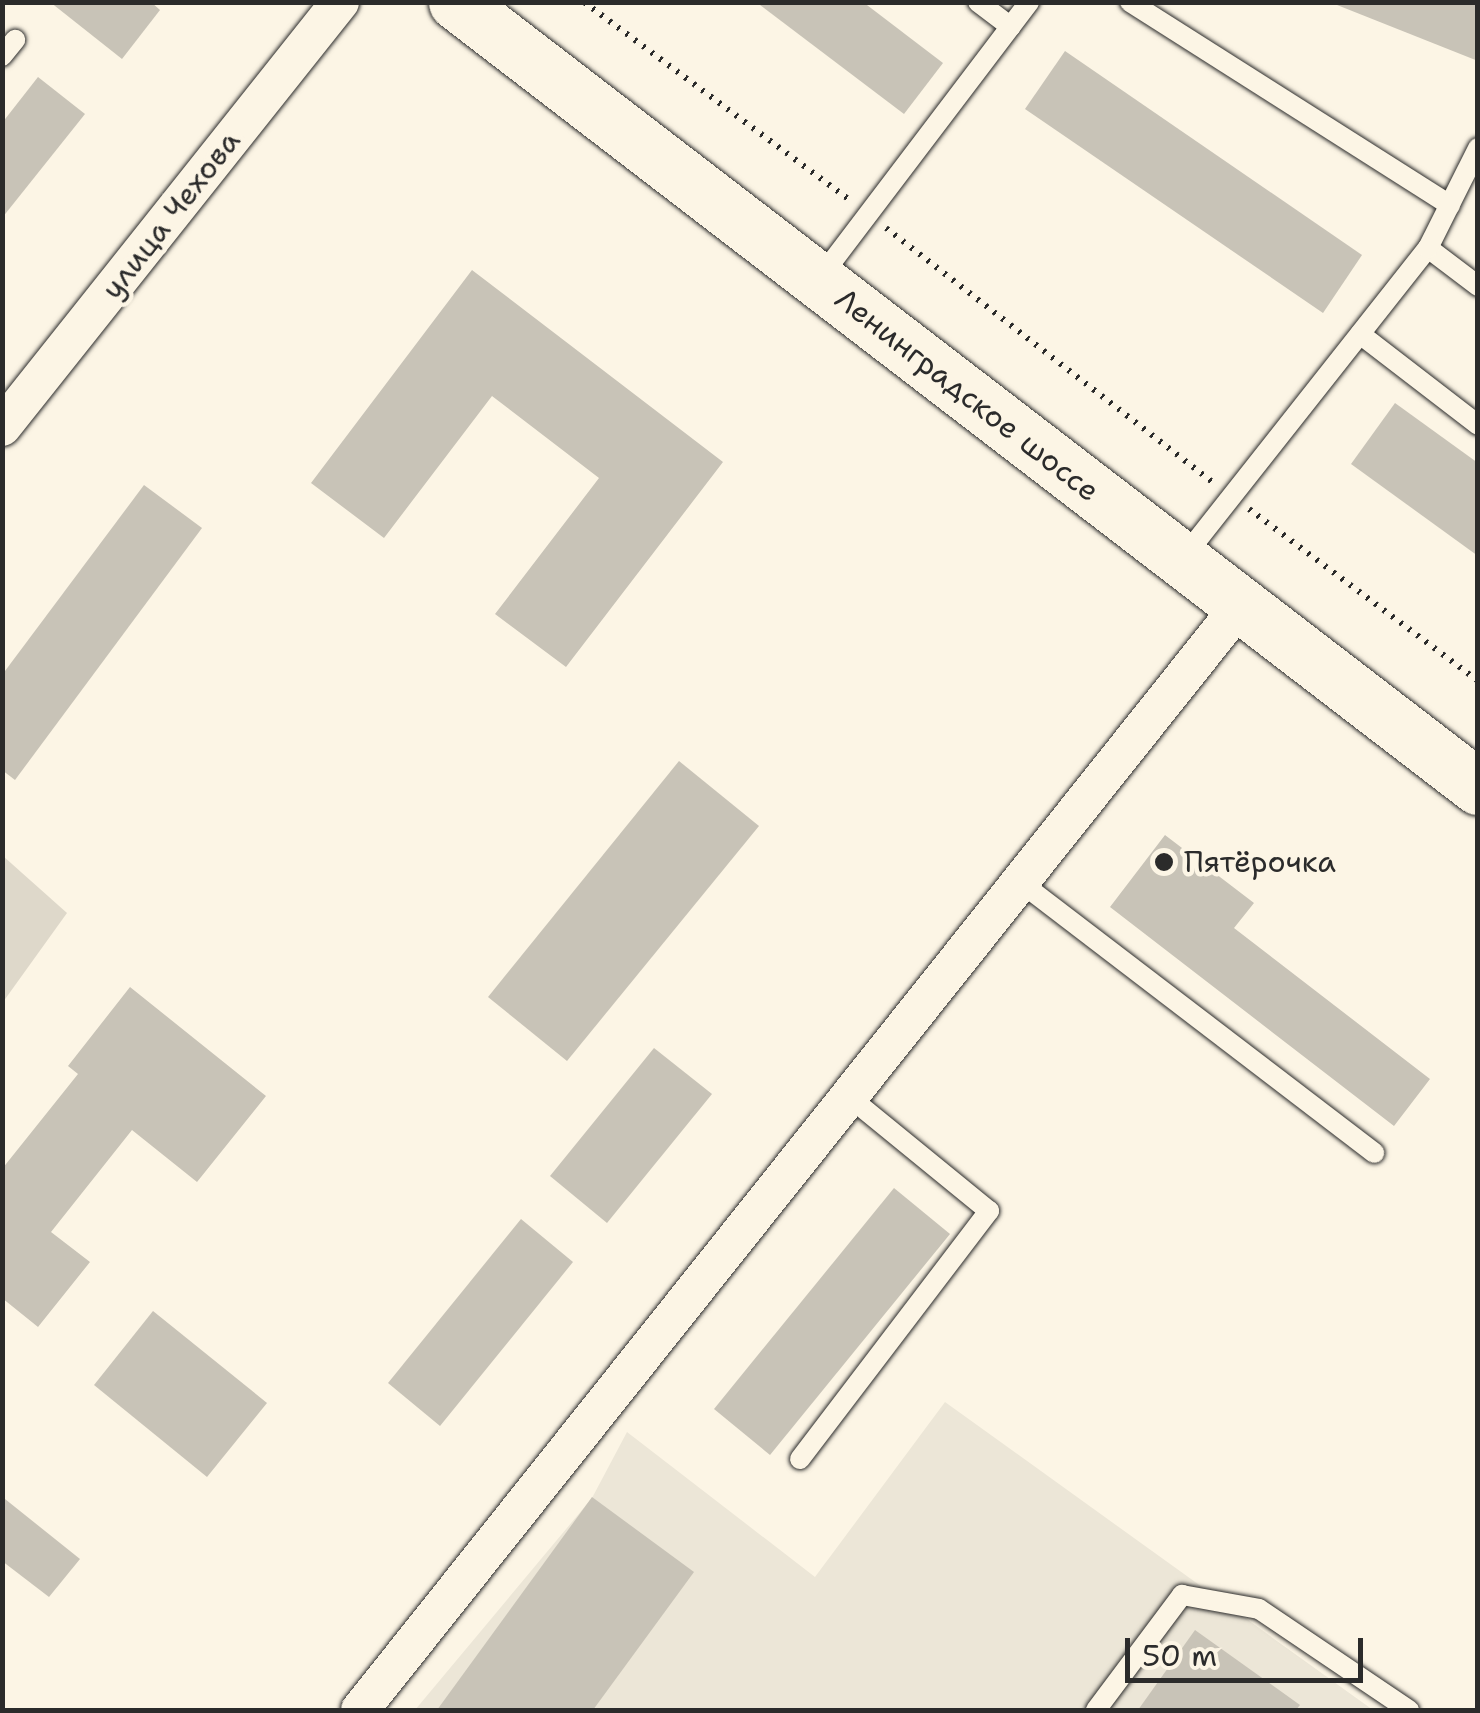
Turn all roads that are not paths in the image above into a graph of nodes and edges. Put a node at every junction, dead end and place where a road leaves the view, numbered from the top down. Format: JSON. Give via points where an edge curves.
{"nodes":[{"id":1,"x":340,"y":2,"type":"edge"},
{"id":2,"x":456,"y":2,"type":"edge"},
{"id":3,"x":978,"y":2,"type":"edge"},
{"id":4,"x":1029,"y":2,"type":"edge"},
{"id":5,"x":1130,"y":2,"type":"edge"},
{"id":6,"x":1012,"y":27,"type":"junction"},
{"id":7,"x":1478,"y":148,"type":"edge"},
{"id":8,"x":1450,"y":205,"type":"junction"},
{"id":9,"x":1428,"y":248,"type":"junction"},
{"id":10,"x":818,"y":280,"type":"junction"},
{"id":11,"x":1478,"y":286,"type":"edge"},
{"id":12,"x":1360,"y":334,"type":"junction"},
{"id":13,"x":1478,"y":424,"type":"edge"},
{"id":14,"x":2,"y":427,"type":"edge"},
{"id":15,"x":1182,"y":560,"type":"junction"},
{"id":16,"x":1241,"y":605,"type":"junction"},
{"id":17,"x":1478,"y":787,"type":"edge"},
{"id":18,"x":1020,"y":882,"type":"junction"},
{"id":19,"x":849,"y":1096,"type":"junction"},
{"id":20,"x":1374,"y":1152,"type":"dead end"},
{"id":21,"x":800,"y":1459,"type":"dead end"},
{"id":22,"x":360,"y":1710,"type":"edge"},
{"id":23,"x":1096,"y":1710,"type":"edge"},
{"id":24,"x":1409,"y":1710,"type":"edge"}],
"edges":[{"from":1,"to":14,"type":"street","name":"улица Чехова"},
{"from":2,"to":10,"type":"main road","name":"Ленинградское шоссе"},
{"from":3,"to":6,"type":"lane"},
{"from":4,"to":6,"type":"lane"},
{"from":5,"to":8,"type":"lane"},
{"from":6,"to":10,"type":"lane"},
{"from":7,"to":8,"type":"lane"},
{"from":8,"to":9,"type":"lane"},
{"from":9,"to":11,"type":"lane"},
{"from":9,"to":12,"type":"lane"},
{"from":10,"to":15,"type":"main road","name":"Ленинградское шоссе"},
{"from":12,"to":13,"type":"lane"},
{"from":12,"to":15,"type":"lane"},
{"from":15,"to":16,"type":"main road","name":"Ленинградское шоссе"},
{"from":16,"to":17,"type":"main road","name":"Ленинградское шоссе"},
{"from":16,"to":18,"type":"street"},
{"from":18,"to":19,"type":"street"},
{"from":18,"to":20,"type":"lane"},
{"from":19,"to":21,"type":"lane","via":[[989,1211]]},
{"from":19,"to":22,"type":"street"},
{"from":23,"to":24,"type":"lane","via":[[1182,1595],[1259,1610]]}]}
